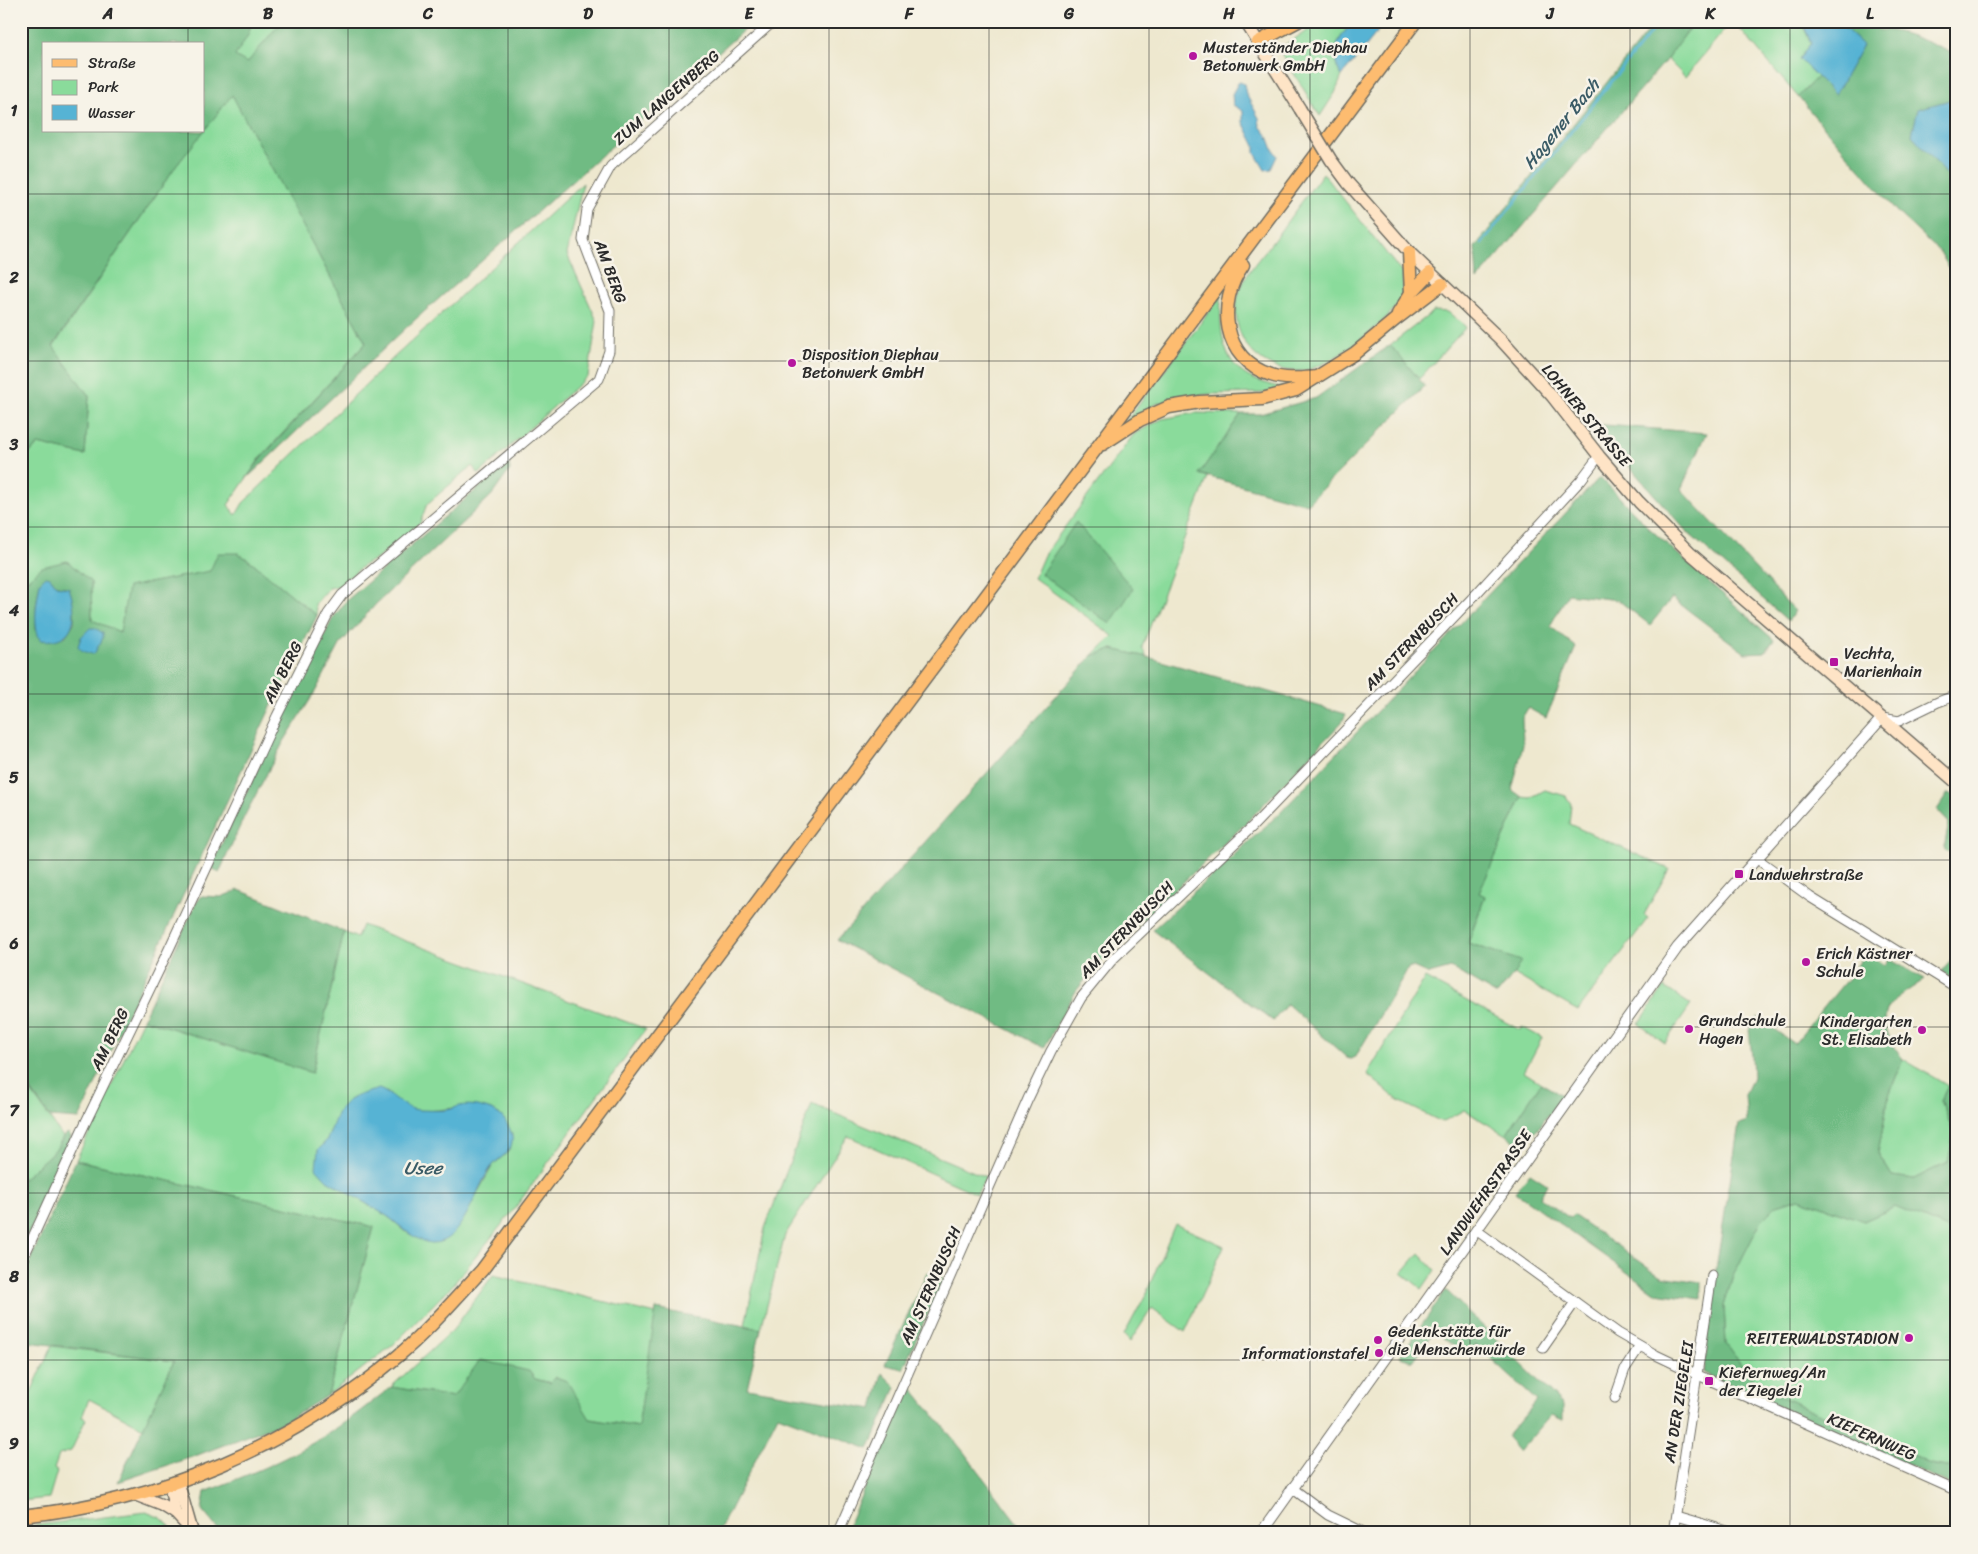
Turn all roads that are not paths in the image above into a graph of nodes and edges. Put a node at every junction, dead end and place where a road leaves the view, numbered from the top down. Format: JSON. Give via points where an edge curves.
{"nodes":[{"id":1,"x":774,"y":21,"type":"edge"},
{"id":2,"x":1245,"y":21,"type":"edge"},
{"id":3,"x":1298,"y":21,"type":"edge"},
{"id":4,"x":1416,"y":21,"type":"edge"},
{"id":5,"x":1258,"y":42,"type":"junction"},
{"id":6,"x":603,"y":177,"type":"joint"},
{"id":7,"x":1265,"y":224,"type":"junction"},
{"id":8,"x":1409,"y":252,"type":"junction"},
{"id":9,"x":1430,"y":273,"type":"junction"},
{"id":10,"x":1442,"y":284,"type":"junction"},
{"id":11,"x":1411,"y":293,"type":"junction"},
{"id":12,"x":1396,"y":319,"type":"junction"},
{"id":13,"x":1319,"y":376,"type":"junction"},
{"id":14,"x":1099,"y":447,"type":"junction"},
{"id":15,"x":1599,"y":456,"type":"junction"},
{"id":16,"x":1957,"y":695,"type":"edge"},
{"id":17,"x":1882,"y":718,"type":"junction"},
{"id":18,"x":1957,"y":783,"type":"edge"},
{"id":19,"x":1756,"y":858,"type":"junction"},
{"id":20,"x":1957,"y":988,"type":"edge"},
{"id":21,"x":1476,"y":1230,"type":"junction"},
{"id":22,"x":21,"y":1263,"type":"edge"},
{"id":23,"x":1712,"y":1276,"type":"dead end"},
{"id":24,"x":1575,"y":1302,"type":"junction"},
{"id":25,"x":1640,"y":1346,"type":"junction"},
{"id":26,"x":1543,"y":1348,"type":"dead end"},
{"id":27,"x":1698,"y":1375,"type":"junction"},
{"id":28,"x":1615,"y":1398,"type":"dead end"},
{"id":29,"x":174,"y":1483,"type":"junction"},
{"id":30,"x":1292,"y":1488,"type":"junction"},
{"id":31,"x":1957,"y":1491,"type":"edge"},
{"id":32,"x":136,"y":1496,"type":"junction"},
{"id":33,"x":174,"y":1513,"type":"junction"},
{"id":34,"x":21,"y":1516,"type":"edge"},
{"id":35,"x":1676,"y":1516,"type":"junction"},
{"id":36,"x":193,"y":1532,"type":"edge"},
{"id":37,"x":838,"y":1533,"type":"edge"},
{"id":38,"x":1260,"y":1533,"type":"edge"},
{"id":39,"x":1365,"y":1533,"type":"edge"},
{"id":40,"x":1673,"y":1533,"type":"edge"},
{"id":41,"x":1734,"y":1533,"type":"edge"}],
"edges":[{"from":1,"to":6,"type":"street","name":"ZUM LANGENBERG","via":[[611,166]]},
{"from":2,"to":5,"type":"main road","name":"LOHNER STRASSE"},
{"from":3,"to":5,"type":"main road"},
{"from":4,"to":7,"type":"main road"},
{"from":5,"to":8,"type":"main road","name":"LOHNER STRASSE","bridge":true,"via":[[1331,160]]},
{"from":6,"to":22,"type":"street","name":"AM BERG","via":[[588,209],[583,240],[610,311],[609,351],[599,379],[342,595],[328,614],[256,759]]},
{"from":7,"to":13,"type":"main road","via":[[1260,244],[1236,276],[1230,291],[1226,317],[1231,338],[1243,357],[1259,370],[1289,378]]},
{"from":7,"to":14,"type":"main road"},
{"from":8,"to":9,"type":"main road","name":"LOHNER STRASSE"},
{"from":8,"to":11,"type":"main road"},
{"from":9,"to":10,"type":"main road","name":"LOHNER STRASSE"},
{"from":9,"to":11,"type":"main road"},
{"from":10,"to":12,"type":"main road"},
{"from":10,"to":15,"type":"main road","name":"LOHNER STRASSE","via":[[1501,340],[1552,396]]},
{"from":11,"to":12,"type":"main road"},
{"from":12,"to":13,"type":"main road","via":[[1355,353]]},
{"from":13,"to":14,"type":"main road","via":[[1296,390],[1275,397],[1169,407],[1140,420]]},
{"from":14,"to":29,"type":"main road","via":[[482,1270],[398,1356],[358,1387],[302,1425],[238,1458]]},
{"from":15,"to":17,"type":"main road","name":"LOHNER STRASSE","via":[[1639,502],[1690,552]]},
{"from":15,"to":37,"type":"street","name":"AM STERNBUSCH","via":[[1582,480],[1477,593],[1253,826],[1113,959],[1081,998],[1032,1091]]},
{"from":16,"to":17,"type":"street","via":[[1899,721]]},
{"from":17,"to":18,"type":"main road","name":"LOHNER STRASSE"},
{"from":17,"to":19,"type":"street","name":"LANDWEHRSTRASSE"},
{"from":19,"to":20,"type":"street","via":[[1810,897]]},
{"from":19,"to":21,"type":"street","name":"LANDWEHRSTRASSE","via":[[1678,947]]},
{"from":21,"to":24,"type":"street","name":"KIEFERNWEG"},
{"from":21,"to":30,"type":"street","name":"LANDWEHRSTRASSE"},
{"from":23,"to":27,"type":"street","name":"AN DER ZIEGELEI"},
{"from":24,"to":25,"type":"street","name":"KIEFERNWEG"},
{"from":24,"to":26,"type":"street"},
{"from":25,"to":27,"type":"street","name":"KIEFERNWEG"},
{"from":25,"to":28,"type":"street","via":[[1625,1369]]},
{"from":27,"to":31,"type":"street","name":"KIEFERNWEG"},
{"from":27,"to":35,"type":"street","name":"AN DER ZIEGELEI"},
{"from":29,"to":32,"type":"main road"},
{"from":29,"to":33,"type":"main road"},
{"from":29,"to":36,"type":"main road"},
{"from":30,"to":38,"type":"street","name":"LANDWEHRSTRASSE"},
{"from":30,"to":39,"type":"street","via":[[1328,1515]]},
{"from":32,"to":33,"type":"main road"},
{"from":32,"to":34,"type":"main road"},
{"from":33,"to":36,"type":"main road"},
{"from":35,"to":40,"type":"street","name":"AN DER ZIEGELEI"},
{"from":35,"to":41,"type":"street"}]}
